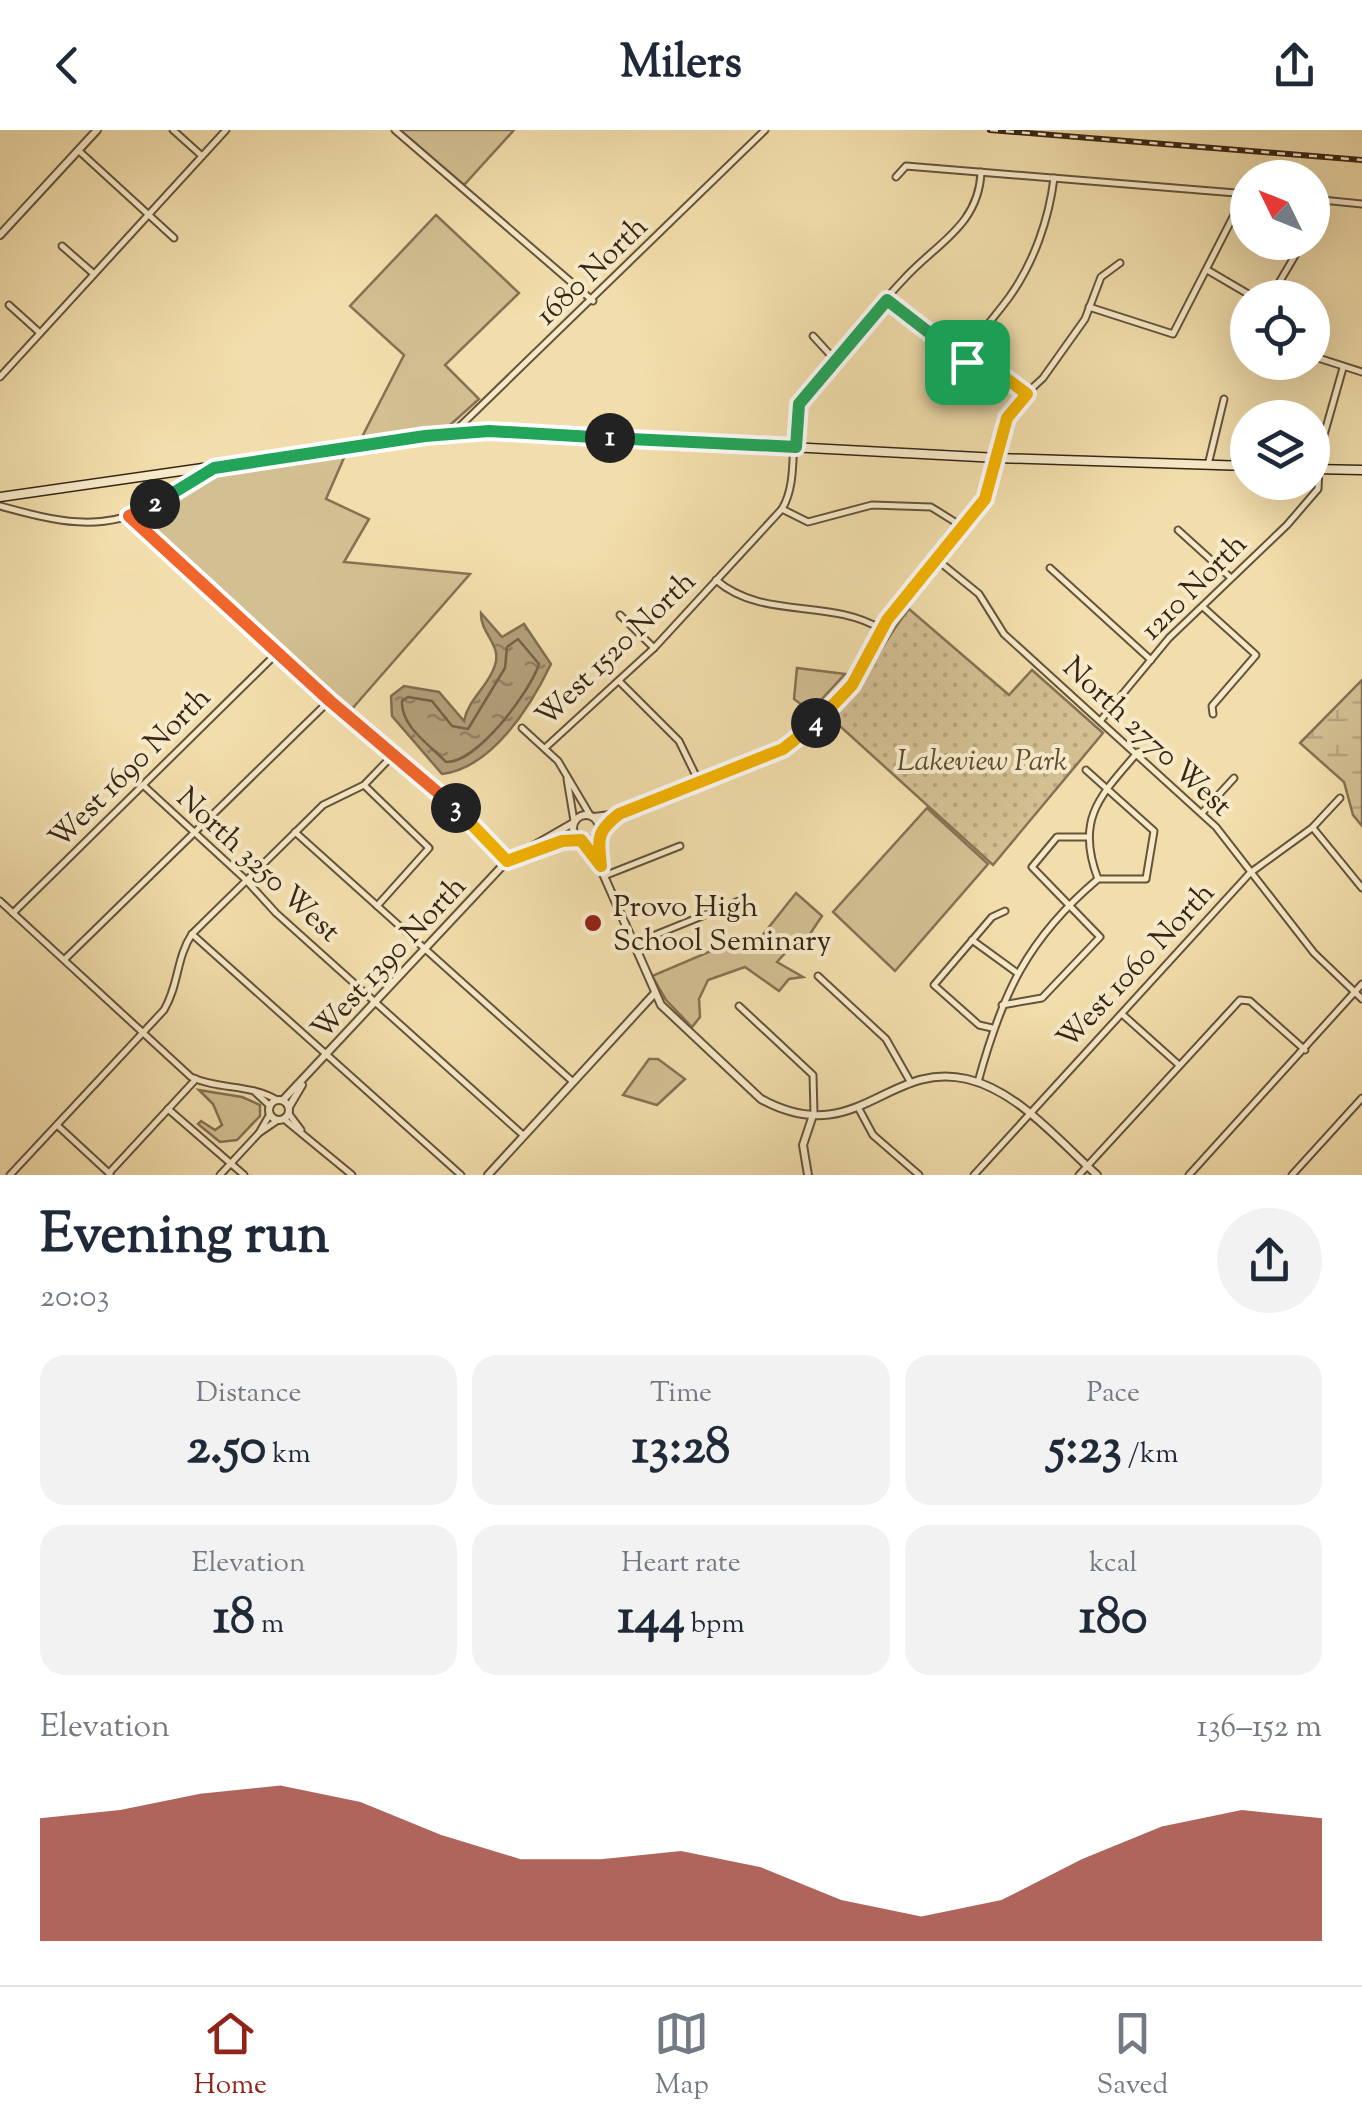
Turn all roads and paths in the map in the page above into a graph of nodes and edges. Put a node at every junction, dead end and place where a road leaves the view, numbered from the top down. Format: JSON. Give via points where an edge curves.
{"nodes":[{"id":1,"x":96,"y":130,"type":"edge"},
{"id":2,"x":173,"y":130,"type":"edge"},
{"id":3,"x":226,"y":130,"type":"edge"},
{"id":4,"x":394,"y":130,"type":"edge"},
{"id":5,"x":761,"y":132,"type":"edge"},
{"id":6,"x":78,"y":150,"type":"junction"},
{"id":7,"x":202,"y":156,"type":"junction"},
{"id":8,"x":982,"y":172,"type":"junction"},
{"id":9,"x":896,"y":178,"type":"dead end"},
{"id":10,"x":1054,"y":178,"type":"junction"},
{"id":11,"x":1230,"y":193,"type":"edge"},
{"id":12,"x":1330,"y":201,"type":"edge"},
{"id":13,"x":1362,"y":204,"type":"edge"},
{"id":14,"x":148,"y":215,"type":"junction"},
{"id":15,"x":1230,"y":224,"type":"edge"},
{"id":16,"x":0,"y":235,"type":"edge"},
{"id":17,"x":174,"y":238,"type":"dead end"},
{"id":18,"x":62,"y":246,"type":"dead end"},
{"id":19,"x":1120,"y":263,"type":"dead end"},
{"id":20,"x":1208,"y":271,"type":"junction"},
{"id":21,"x":94,"y":274,"type":"junction"},
{"id":22,"x":1230,"y":284,"type":"edge"},
{"id":23,"x":887,"y":300,"type":"junction"},
{"id":24,"x":593,"y":301,"type":"junction"},
{"id":25,"x":9,"y":305,"type":"dead end"},
{"id":26,"x":1089,"y":307,"type":"junction"},
{"id":27,"x":40,"y":333,"type":"junction"},
{"id":28,"x":813,"y":336,"type":"dead end"},
{"id":29,"x":836,"y":360,"type":"junction"},
{"id":30,"x":967,"y":362,"type":"junction"},
{"id":31,"x":1330,"y":363,"type":"edge"},
{"id":32,"x":1343,"y":368,"type":"junction"},
{"id":33,"x":1362,"y":372,"type":"edge"},
{"id":34,"x":0,"y":377,"type":"edge"},
{"id":35,"x":1027,"y":394,"type":"junction"},
{"id":36,"x":1224,"y":399,"type":"dead end"},
{"id":37,"x":1330,"y":413,"type":"edge"},
{"id":38,"x":453,"y":433,"type":"junction"},
{"id":39,"x":796,"y":447,"type":"junction"},
{"id":40,"x":998,"y":458,"type":"junction"},
{"id":41,"x":1208,"y":465,"type":"junction"},
{"id":42,"x":1230,"y":466,"type":"edge"},
{"id":43,"x":214,"y":468,"type":"junction"},
{"id":44,"x":1330,"y":469,"type":"edge"},
{"id":45,"x":1362,"y":470,"type":"edge"},
{"id":46,"x":0,"y":497,"type":"edge"},
{"id":47,"x":1309,"y":500,"type":"edge"},
{"id":48,"x":0,"y":506,"type":"edge"},
{"id":49,"x":782,"y":508,"type":"junction"},
{"id":50,"x":129,"y":516,"type":"junction"},
{"id":51,"x":963,"y":526,"type":"junction"},
{"id":52,"x":1178,"y":530,"type":"dead end"},
{"id":53,"x":936,"y":559,"type":"junction"},
{"id":54,"x":1050,"y":568,"type":"dead end"},
{"id":55,"x":1231,"y":578,"type":"junction"},
{"id":56,"x":716,"y":580,"type":"junction"},
{"id":57,"x":1203,"y":607,"type":"junction"},
{"id":58,"x":620,"y":615,"type":"dead end"},
{"id":59,"x":881,"y":629,"type":"junction"},
{"id":60,"x":654,"y":648,"type":"junction"},
{"id":61,"x":277,"y":653,"type":"junction"},
{"id":62,"x":1151,"y":661,"type":"junction"},
{"id":63,"x":619,"y":681,"type":"junction"},
{"id":64,"x":330,"y":701,"type":"junction"},
{"id":65,"x":1213,"y":714,"type":"dead end"},
{"id":66,"x":1101,"y":720,"type":"junction"},
{"id":67,"x":522,"y":728,"type":"dead end"},
{"id":68,"x":545,"y":748,"type":"junction"},
{"id":69,"x":1138,"y":752,"type":"junction"},
{"id":70,"x":394,"y":754,"type":"junction"},
{"id":71,"x":1086,"y":770,"type":"dead end"},
{"id":72,"x":1234,"y":778,"type":"dead end"},
{"id":73,"x":567,"y":779,"type":"junction"},
{"id":74,"x":699,"y":782,"type":"junction"},
{"id":75,"x":143,"y":785,"type":"junction"},
{"id":76,"x":364,"y":785,"type":"junction"},
{"id":77,"x":1108,"y":788,"type":"junction"},
{"id":78,"x":1340,"y":798,"type":"dead end"},
{"id":79,"x":1202,"y":813,"type":"junction"},
{"id":80,"x":619,"y":814,"type":"junction"},
{"id":81,"x":592,"y":816,"type":"junction"},
{"id":82,"x":574,"y":822,"type":"junction"},
{"id":83,"x":1312,"y":828,"type":"junction"},
{"id":84,"x":194,"y":832,"type":"junction"},
{"id":85,"x":296,"y":832,"type":"junction"},
{"id":86,"x":598,"y":832,"type":"junction"},
{"id":87,"x":1087,"y":837,"type":"junction"},
{"id":88,"x":583,"y":840,"type":"junction"},
{"id":89,"x":680,"y":846,"type":"dead end"},
{"id":90,"x":507,"y":861,"type":"junction"},
{"id":91,"x":601,"y":866,"type":"junction"},
{"id":92,"x":1250,"y":873,"type":"junction"},
{"id":93,"x":604,"y":876,"type":"junction"},
{"id":94,"x":246,"y":878,"type":"junction"},
{"id":95,"x":1098,"y":878,"type":"junction"},
{"id":96,"x":1362,"y":888,"type":"edge"},
{"id":97,"x":0,"y":901,"type":"edge"},
{"id":98,"x":740,"y":901,"type":"dead end"},
{"id":99,"x":377,"y":906,"type":"junction"},
{"id":100,"x":1067,"y":906,"type":"junction"},
{"id":101,"x":1005,"y":911,"type":"dead end"},
{"id":102,"x":13,"y":913,"type":"junction"},
{"id":103,"x":192,"y":934,"type":"junction"},
{"id":104,"x":972,"y":940,"type":"junction"},
{"id":105,"x":633,"y":944,"type":"junction"},
{"id":106,"x":426,"y":948,"type":"junction"},
{"id":107,"x":65,"y":959,"type":"junction"},
{"id":108,"x":1016,"y":972,"type":"junction"},
{"id":109,"x":818,"y":976,"type":"dead end"},
{"id":110,"x":1362,"y":984,"type":"edge"},
{"id":111,"x":1355,"y":991,"type":"junction"},
{"id":112,"x":654,"y":994,"type":"junction"},
{"id":113,"x":1362,"y":999,"type":"edge"},
{"id":114,"x":376,"y":1002,"type":"junction"},
{"id":115,"x":1002,"y":1005,"type":"junction"},
{"id":116,"x":739,"y":1006,"type":"dead end"},
{"id":117,"x":1121,"y":1013,"type":"junction"},
{"id":118,"x":993,"y":1028,"type":"junction"},
{"id":119,"x":142,"y":1034,"type":"junction"},
{"id":120,"x":1304,"y":1050,"type":"junction"},
{"id":121,"x":328,"y":1055,"type":"junction"},
{"id":122,"x":1179,"y":1065,"type":"junction"},
{"id":123,"x":196,"y":1079,"type":"junction"},
{"id":124,"x":572,"y":1081,"type":"junction"},
{"id":125,"x":978,"y":1082,"type":"junction"},
{"id":126,"x":911,"y":1083,"type":"junction"},
{"id":127,"x":1362,"y":1098,"type":"edge"},
{"id":128,"x":168,"y":1109,"type":"junction"},
{"id":129,"x":280,"y":1110,"type":"junction"},
{"id":130,"x":859,"y":1110,"type":"junction"},
{"id":131,"x":1029,"y":1114,"type":"junction"},
{"id":132,"x":813,"y":1116,"type":"junction"},
{"id":133,"x":57,"y":1125,"type":"junction"},
{"id":134,"x":524,"y":1135,"type":"junction"},
{"id":135,"x":231,"y":1163,"type":"junction"},
{"id":136,"x":1088,"y":1167,"type":"junction"},
{"id":137,"x":110,"y":1174,"type":"edge"},
{"id":138,"x":10,"y":1175,"type":"edge"},
{"id":139,"x":220,"y":1175,"type":"edge"},
{"id":140,"x":244,"y":1175,"type":"edge"},
{"id":141,"x":352,"y":1175,"type":"edge"},
{"id":142,"x":461,"y":1175,"type":"edge"},
{"id":143,"x":488,"y":1175,"type":"edge"},
{"id":144,"x":808,"y":1175,"type":"edge"},
{"id":145,"x":918,"y":1175,"type":"edge"},
{"id":146,"x":974,"y":1175,"type":"edge"},
{"id":147,"x":1079,"y":1175,"type":"edge"},
{"id":148,"x":1096,"y":1175,"type":"edge"},
{"id":149,"x":1189,"y":1175,"type":"edge"},
{"id":150,"x":1292,"y":1175,"type":"edge"}],
"edges":[{"from":1,"to":6,"type":"street"},
{"from":2,"to":7,"type":"street"},
{"from":3,"to":7,"type":"street"},
{"from":4,"to":24,"type":"street"},
{"from":5,"to":24,"type":"street","name":"1680 North"},
{"from":6,"to":14,"type":"street"},
{"from":6,"to":16,"type":"street"},
{"from":7,"to":14,"type":"street"},
{"from":8,"to":9,"type":"street","via":[[906,166]]},
{"from":8,"to":10,"type":"street"},
{"from":8,"to":23,"type":"street","via":[[962,226]]},
{"from":10,"to":11,"type":"street"},
{"from":10,"to":30,"type":"street","via":[[1045,224],[1021,280],[979,332]]},
{"from":12,"to":13,"type":"street"},
{"from":14,"to":17,"type":"street"},
{"from":14,"to":21,"type":"street"},
{"from":15,"to":20,"type":"street"},
{"from":18,"to":21,"type":"street"},
{"from":19,"to":26,"type":"street","via":[[1101,278]]},
{"from":20,"to":22,"type":"street"},
{"from":20,"to":26,"type":"street","via":[[1174,334]]},
{"from":21,"to":27,"type":"street"},
{"from":23,"to":29,"type":"street"},
{"from":23,"to":30,"type":"street"},
{"from":24,"to":38,"type":"street","name":"1680 North"},
{"from":25,"to":27,"type":"street"},
{"from":26,"to":35,"type":"street"},
{"from":27,"to":34,"type":"street"},
{"from":28,"to":29,"type":"street"},
{"from":29,"to":39,"type":"street","via":[[799,404]]},
{"from":30,"to":35,"type":"street"},
{"from":31,"to":32,"type":"street"},
{"from":32,"to":33,"type":"street"},
{"from":32,"to":37,"type":"street","name":"1210 North"},
{"from":35,"to":40,"type":"street","via":[[1007,418]]},
{"from":36,"to":41,"type":"street"},
{"from":38,"to":39,"type":"main road"},
{"from":38,"to":43,"type":"main road"},
{"from":39,"to":40,"type":"main road"},
{"from":39,"to":49,"type":"street"},
{"from":40,"to":41,"type":"main road"},
{"from":40,"to":51,"type":"street","via":[[985,499]]},
{"from":41,"to":42,"type":"main road"},
{"from":43,"to":46,"type":"main road"},
{"from":43,"to":50,"type":"street"},
{"from":44,"to":45,"type":"main road"},
{"from":47,"to":55,"type":"street","name":"1210 North"},
{"from":48,"to":50,"type":"street","via":[[64,522]]},
{"from":49,"to":51,"type":"street","via":[[808,522],[861,506],[930,507]]},
{"from":49,"to":56,"type":"street","name":"West 1520 North"},
{"from":50,"to":61,"type":"street"},
{"from":51,"to":53,"type":"street"},
{"from":52,"to":55,"type":"street"},
{"from":53,"to":59,"type":"street"},
{"from":53,"to":66,"type":"street","name":"North 2770 West","via":[[979,594],[1004,634]]},
{"from":54,"to":62,"type":"street"},
{"from":55,"to":57,"type":"street","name":"1210 North"},
{"from":56,"to":59,"type":"street","via":[[737,596],[856,616]]},
{"from":56,"to":60,"type":"street","name":"West 1520 North"},
{"from":57,"to":62,"type":"street","name":"1210 North"},
{"from":57,"to":65,"type":"street","via":[[1256,655],[1218,696]]},
{"from":58,"to":60,"type":"street"},
{"from":59,"to":74,"type":"street","via":[[852,685],[798,738]]},
{"from":60,"to":63,"type":"street","name":"West 1520 North"},
{"from":61,"to":64,"type":"street"},
{"from":61,"to":75,"type":"street","name":"West 1690 North"},
{"from":62,"to":66,"type":"street","name":"1210 North"},
{"from":63,"to":68,"type":"street","name":"West 1520 North"},
{"from":63,"to":74,"type":"street","via":[[679,742]]},
{"from":64,"to":70,"type":"street"},
{"from":64,"to":84,"type":"street"},
{"from":66,"to":69,"type":"street","name":"North 2770 West"},
{"from":67,"to":68,"type":"street"},
{"from":68,"to":73,"type":"street"},
{"from":69,"to":77,"type":"street"},
{"from":69,"to":79,"type":"street","name":"North 2770 West"},
{"from":70,"to":76,"type":"street"},
{"from":70,"to":90,"type":"street"},
{"from":71,"to":77,"type":"street"},
{"from":72,"to":79,"type":"street"},
{"from":73,"to":81,"type":"street"},
{"from":73,"to":82,"type":"street"},
{"from":74,"to":80,"type":"street"},
{"from":75,"to":84,"type":"street","name":"North 3250 West"},
{"from":75,"to":102,"type":"street","name":"West 1690 North"},
{"from":76,"to":85,"type":"street","via":[[323,805]]},
{"from":76,"to":99,"type":"street","via":[[429,848]]},
{"from":77,"to":87,"type":"street","via":[[1092,812]]},
{"from":77,"to":95,"type":"street","via":[[1154,831],[1155,842],[1146,879]]},
{"from":78,"to":83,"type":"street","name":"West 1060 North"},
{"from":79,"to":92,"type":"street","name":"North 2770 West"},
{"from":80,"to":81,"type":"street"},
{"from":80,"to":86,"type":"street"},
{"from":81,"to":82,"type":"street","name":"West 1390 North"},
{"from":81,"to":86,"type":"street"},
{"from":82,"to":88,"type":"street","via":[[574,834]]},
{"from":82,"to":90,"type":"street","name":"West 1390 North"},
{"from":83,"to":92,"type":"street","name":"West 1060 North"},
{"from":83,"to":96,"type":"street"},
{"from":84,"to":94,"type":"street","name":"North 3250 West"},
{"from":84,"to":107,"type":"street"},
{"from":85,"to":94,"type":"street"},
{"from":85,"to":99,"type":"street"},
{"from":86,"to":88,"type":"street","name":"West 1390 North"},
{"from":86,"to":91,"type":"street"},
{"from":87,"to":95,"type":"street"},
{"from":87,"to":100,"type":"street","via":[[1057,837],[1032,867]]},
{"from":88,"to":90,"type":"street","name":"West 1390 North"},
{"from":88,"to":91,"type":"street"},
{"from":89,"to":93,"type":"street"},
{"from":90,"to":106,"type":"street","name":"West 1390 North"},
{"from":91,"to":93,"type":"street"},
{"from":92,"to":111,"type":"street","name":"North 2770 West","via":[[1314,954]]},
{"from":92,"to":117,"type":"street","name":"West 1060 North"},
{"from":93,"to":105,"type":"street"},
{"from":94,"to":103,"type":"street"},
{"from":94,"to":114,"type":"street","name":"North 3250 West"},
{"from":95,"to":100,"type":"street"},
{"from":97,"to":102,"type":"street"},
{"from":98,"to":105,"type":"street"},
{"from":99,"to":106,"type":"street"},
{"from":100,"to":108,"type":"street"},
{"from":100,"to":115,"type":"street","via":[[1100,937],[1042,998]]},
{"from":101,"to":104,"type":"street"},
{"from":102,"to":107,"type":"street"},
{"from":103,"to":119,"type":"street","via":[[170,1000]]},
{"from":103,"to":121,"type":"street"},
{"from":104,"to":108,"type":"street"},
{"from":104,"to":118,"type":"street","via":[[934,984],[979,1025]]},
{"from":105,"to":112,"type":"street"},
{"from":106,"to":114,"type":"street","name":"West 1390 North"},
{"from":106,"to":124,"type":"street"},
{"from":107,"to":119,"type":"street"},
{"from":108,"to":115,"type":"street"},
{"from":109,"to":126,"type":"street","via":[[886,1039]]},
{"from":110,"to":111,"type":"street"},
{"from":111,"to":113,"type":"street","name":"North 2770 West"},
{"from":111,"to":120,"type":"street"},
{"from":112,"to":124,"type":"street"},
{"from":112,"to":132,"type":"street","via":[[762,1099]]},
{"from":114,"to":121,"type":"street","name":"West 1390 North"},
{"from":114,"to":134,"type":"street","name":"North 3250 West"},
{"from":115,"to":118,"type":"street"},
{"from":116,"to":132,"type":"street","via":[[813,1075]]},
{"from":117,"to":122,"type":"street"},
{"from":117,"to":131,"type":"street","name":"West 1060 North"},
{"from":118,"to":125,"type":"street"},
{"from":119,"to":123,"type":"street"},
{"from":119,"to":133,"type":"street"},
{"from":120,"to":122,"type":"street","via":[[1245,998]]},
{"from":120,"to":149,"type":"street"},
{"from":121,"to":129,"type":"street","name":"West 1390 North"},
{"from":121,"to":142,"type":"street"},
{"from":122,"to":136,"type":"street"},
{"from":123,"to":128,"type":"street"},
{"from":123,"to":129,"type":"street","via":[[260,1089]]},
{"from":124,"to":134,"type":"street"},
{"from":125,"to":126,"type":"street","via":[[950,1077]]},
{"from":125,"to":131,"type":"street"},
{"from":126,"to":130,"type":"street"},
{"from":127,"to":150,"type":"street"},
{"from":128,"to":135,"type":"street"},
{"from":128,"to":137,"type":"street"},
{"from":129,"to":135,"type":"street","name":"West 1390 North"},
{"from":129,"to":141,"type":"street"},
{"from":130,"to":132,"type":"street"},
{"from":130,"to":145,"type":"street","via":[[874,1135]]},
{"from":131,"to":136,"type":"street"},
{"from":131,"to":146,"type":"street","name":"West 1060 North"},
{"from":132,"to":144,"type":"street","via":[[804,1145]]},
{"from":133,"to":137,"type":"street"},
{"from":133,"to":138,"type":"street"},
{"from":134,"to":143,"type":"street"},
{"from":135,"to":139,"type":"street","name":"West 1390 North"},
{"from":135,"to":140,"type":"street"},
{"from":136,"to":147,"type":"street"},
{"from":136,"to":148,"type":"street"}]}
